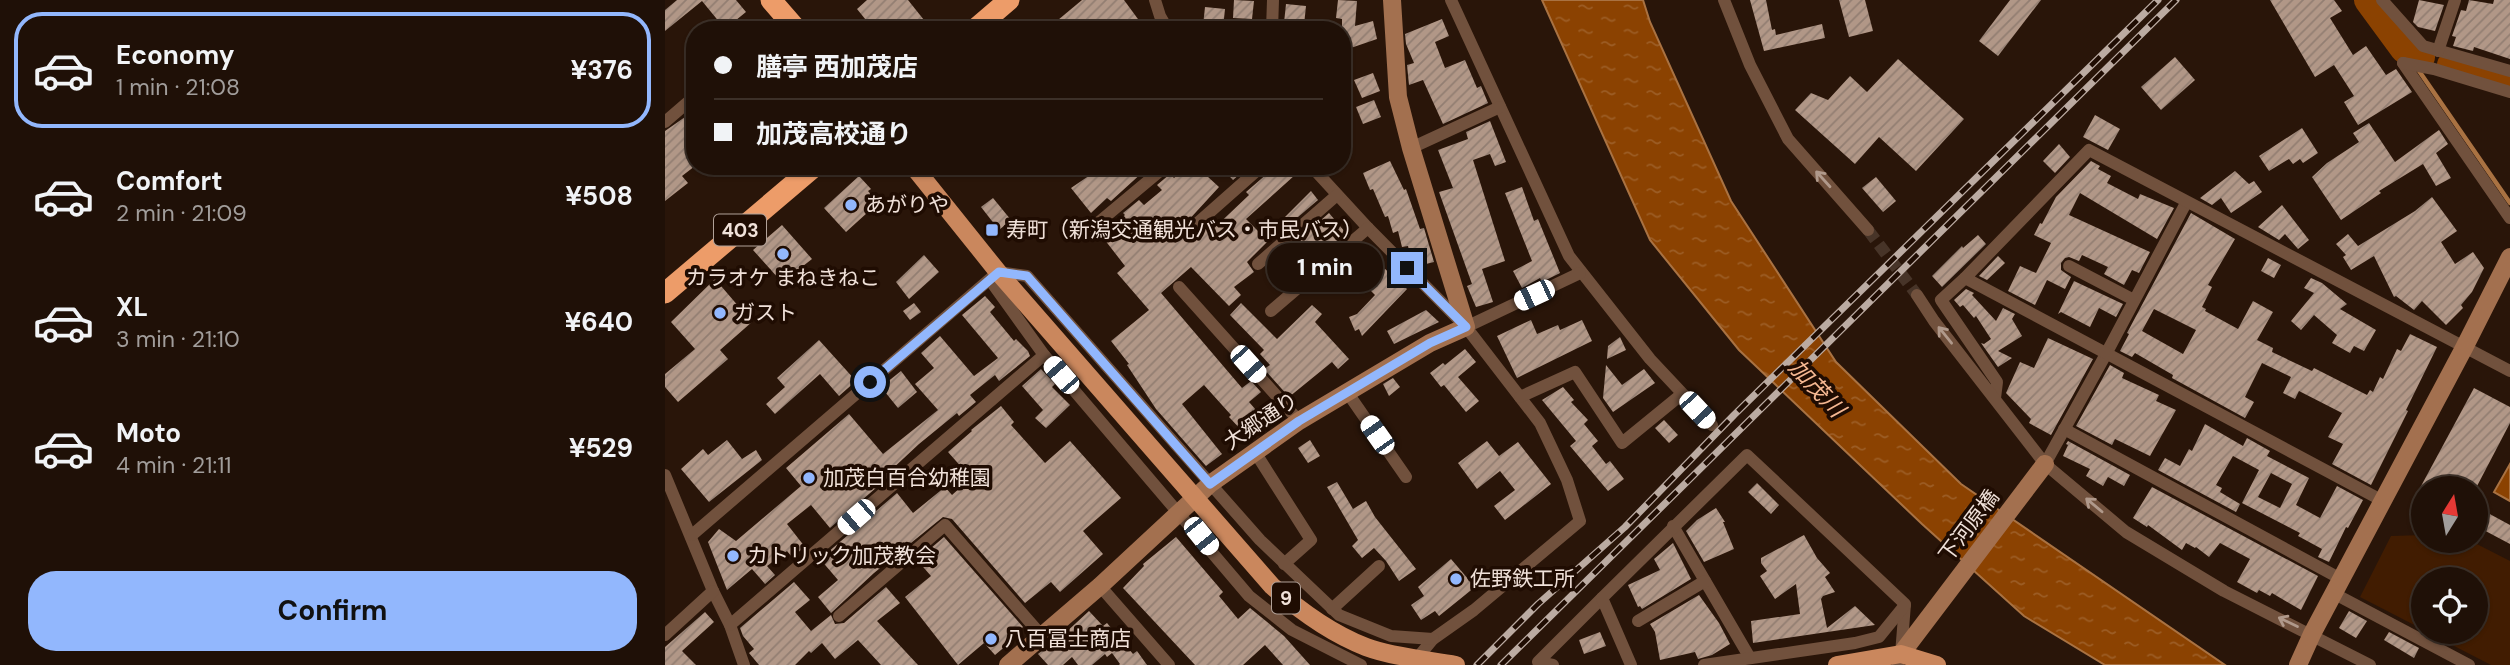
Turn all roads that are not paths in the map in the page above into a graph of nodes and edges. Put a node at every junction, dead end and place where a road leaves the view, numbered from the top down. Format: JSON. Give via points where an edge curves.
{"nodes":[{"id":1,"x":771,"y":0,"type":"edge"},
{"id":2,"x":1155,"y":0,"type":"edge"},
{"id":3,"x":1273,"y":0,"type":"edge"},
{"id":4,"x":1392,"y":0,"type":"edge"},
{"id":5,"x":1451,"y":0,"type":"edge"},
{"id":6,"x":1724,"y":0,"type":"edge"},
{"id":7,"x":2382,"y":0,"type":"edge"},
{"id":8,"x":2455,"y":0,"type":"edge"},
{"id":9,"x":999,"y":3,"type":"edge"},
{"id":10,"x":782,"y":21,"type":"edge"},
{"id":11,"x":982,"y":21,"type":"edge"},
{"id":12,"x":1163,"y":21,"type":"edge"},
{"id":13,"x":1272,"y":21,"type":"edge"},
{"id":14,"x":2438,"y":51,"type":"junction"},
{"id":15,"x":2510,"y":71,"type":"edge"},
{"id":16,"x":2510,"y":92,"type":"edge"},
{"id":17,"x":686,"y":104,"type":"edge"},
{"id":18,"x":1500,"y":107,"type":"junction"},
{"id":19,"x":665,"y":122,"type":"edge"},
{"id":20,"x":1411,"y":148,"type":"junction"},
{"id":21,"x":804,"y":175,"type":"edge"},
{"id":22,"x":920,"y":175,"type":"edge"},
{"id":23,"x":1154,"y":175,"type":"edge"},
{"id":24,"x":1252,"y":175,"type":"edge"},
{"id":25,"x":1319,"y":175,"type":"edge"},
{"id":26,"x":1338,"y":195,"type":"junction"},
{"id":27,"x":2186,"y":203,"type":"junction"},
{"id":28,"x":2510,"y":218,"type":"edge"},
{"id":29,"x":1093,"y":227,"type":"dead end"},
{"id":30,"x":1193,"y":227,"type":"dead end"},
{"id":31,"x":1368,"y":228,"type":"junction"},
{"id":32,"x":1868,"y":230,"type":"tunnel mouth"},
{"id":33,"x":2510,"y":257,"type":"edge"},
{"id":34,"x":1258,"y":264,"type":"dead end"},
{"id":35,"x":2069,"y":266,"type":"dead end"},
{"id":36,"x":1580,"y":273,"type":"junction"},
{"id":37,"x":994,"y":276,"type":"junction"},
{"id":38,"x":1965,"y":278,"type":"junction"},
{"id":39,"x":1179,"y":287,"type":"dead end"},
{"id":40,"x":665,"y":293,"type":"edge"},
{"id":41,"x":1917,"y":295,"type":"tunnel mouth"},
{"id":42,"x":2134,"y":300,"type":"junction"},
{"id":43,"x":1271,"y":312,"type":"dead end"},
{"id":44,"x":1466,"y":327,"type":"junction"},
{"id":45,"x":2465,"y":348,"type":"junction"},
{"id":46,"x":2106,"y":354,"type":"junction"},
{"id":47,"x":1044,"y":355,"type":"junction"},
{"id":48,"x":2510,"y":371,"type":"edge"},
{"id":49,"x":1347,"y":392,"type":"junction"},
{"id":50,"x":1682,"y":394,"type":"junction"},
{"id":51,"x":1520,"y":397,"type":"junction"},
{"id":52,"x":1995,"y":398,"type":"junction"},
{"id":53,"x":1299,"y":421,"type":"junction"},
{"id":54,"x":1712,"y":425,"type":"dead end"},
{"id":55,"x":2064,"y":429,"type":"junction"},
{"id":56,"x":1255,"y":452,"type":"junction"},
{"id":57,"x":2045,"y":464,"type":"junction"},
{"id":58,"x":665,"y":475,"type":"edge"},
{"id":59,"x":1406,"y":477,"type":"dead end"},
{"id":60,"x":1210,"y":484,"type":"junction"},
{"id":61,"x":2383,"y":501,"type":"junction"},
{"id":62,"x":1180,"y":513,"type":"junction"},
{"id":63,"x":1673,"y":526,"type":"junction"},
{"id":64,"x":691,"y":536,"type":"junction"},
{"id":65,"x":1284,"y":564,"type":"junction"},
{"id":66,"x":1379,"y":566,"type":"dead end"},
{"id":67,"x":1705,"y":581,"type":"junction"},
{"id":68,"x":1100,"y":586,"type":"junction"},
{"id":69,"x":2337,"y":586,"type":"junction"},
{"id":70,"x":713,"y":591,"type":"junction"},
{"id":71,"x":1602,"y":598,"type":"junction"},
{"id":72,"x":1905,"y":604,"type":"junction"},
{"id":73,"x":1332,"y":609,"type":"junction"},
{"id":74,"x":839,"y":616,"type":"dead end"},
{"id":75,"x":1637,"y":621,"type":"dead end"},
{"id":76,"x":730,"y":625,"type":"junction"},
{"id":77,"x":665,"y":635,"type":"edge"},
{"id":78,"x":1042,"y":636,"type":"junction"},
{"id":79,"x":2309,"y":638,"type":"junction"},
{"id":80,"x":1433,"y":639,"type":"junction"},
{"id":81,"x":1750,"y":658,"type":"junction"},
{"id":82,"x":1900,"y":660,"type":"edge"},
{"id":83,"x":744,"y":665,"type":"edge"},
{"id":84,"x":1008,"y":665,"type":"edge"},
{"id":85,"x":1169,"y":665,"type":"edge"},
{"id":86,"x":1361,"y":665,"type":"edge"},
{"id":87,"x":1411,"y":665,"type":"edge"},
{"id":88,"x":1456,"y":665,"type":"edge"},
{"id":89,"x":1553,"y":665,"type":"edge"},
{"id":90,"x":1631,"y":665,"type":"edge"},
{"id":91,"x":1704,"y":665,"type":"edge"},
{"id":92,"x":1837,"y":665,"type":"edge"},
{"id":93,"x":1937,"y":665,"type":"edge"},
{"id":94,"x":2298,"y":665,"type":"edge"},
{"id":95,"x":2370,"y":665,"type":"edge"},
{"id":96,"x":2469,"y":665,"type":"edge"}],
"edges":[{"from":1,"to":10,"type":"highway"},
{"from":2,"to":12,"type":"street"},
{"from":3,"to":13,"type":"street"},
{"from":4,"to":20,"type":"street","via":[[1398,97]]},
{"from":5,"to":18,"type":"street"},
{"from":32,"to":6,"type":"street","one_way":true,"via":[[1788,139],[1750,65]]},
{"from":7,"to":14,"type":"street","via":[[2423,46]]},
{"from":8,"to":14,"type":"street"},
{"from":9,"to":11,"type":"highway"},
{"from":14,"to":15,"type":"street"},
{"from":16,"to":28,"type":"street","via":[[2403,63]]},
{"from":17,"to":19,"type":"street"},
{"from":18,"to":20,"type":"street"},
{"from":18,"to":36,"type":"street"},
{"from":20,"to":44,"type":"street"},
{"from":21,"to":40,"type":"highway","number":"403"},
{"from":22,"to":37,"type":"main road","number":"9"},
{"from":23,"to":29,"type":"street"},
{"from":24,"to":30,"type":"street"},
{"from":25,"to":26,"type":"street"},
{"from":26,"to":31,"type":"street"},
{"from":26,"to":34,"type":"street"},
{"from":27,"to":38,"type":"street","via":[[2089,150]]},
{"from":27,"to":42,"type":"street"},
{"from":27,"to":45,"type":"street"},
{"from":31,"to":43,"type":"street"},
{"from":31,"to":44,"type":"street"},
{"from":33,"to":45,"type":"street"},
{"from":35,"to":42,"type":"street"},
{"from":36,"to":44,"type":"street"},
{"from":36,"to":50,"type":"street"},
{"from":37,"to":47,"type":"street"},
{"from":37,"to":60,"type":"street","via":[[1027,276]]},
{"from":37,"to":64,"type":"street"},
{"from":37,"to":88,"type":"main road","number":"9","via":[[1272,586],[1297,608],[1336,634],[1369,648]]},
{"from":38,"to":46,"type":"street"},
{"from":38,"to":52,"type":"street","via":[[1941,300],[1997,382]]},
{"from":39,"to":53,"type":"street"},
{"from":52,"to":41,"type":"street","one_way":true},
{"from":42,"to":46,"type":"street"},
{"from":44,"to":49,"type":"street","name":"大郷通り"},
{"from":44,"to":51,"type":"street"},
{"from":45,"to":48,"type":"street"},
{"from":45,"to":61,"type":"street"},
{"from":46,"to":55,"type":"street"},
{"from":46,"to":61,"type":"street"},
{"from":47,"to":62,"type":"street"},
{"from":47,"to":76,"type":"street"},
{"from":49,"to":53,"type":"street","name":"大郷通り"},
{"from":49,"to":59,"type":"street"},
{"from":50,"to":51,"type":"street","via":[[1622,443],[1575,372]]},
{"from":50,"to":54,"type":"street"},
{"from":51,"to":80,"type":"street","via":[[1553,448],[1580,521]]},
{"from":52,"to":57,"type":"street"},
{"from":53,"to":56,"type":"street","name":"大郷通り"},
{"from":55,"to":57,"type":"street"},
{"from":55,"to":69,"type":"street"},
{"from":56,"to":60,"type":"street","name":"大郷通り"},
{"from":56,"to":65,"type":"street","via":[[1311,540]]},
{"from":79,"to":57,"type":"street","one_way":true,"via":[[2126,532]]},
{"from":57,"to":82,"type":"street","name":"下河原橋"},
{"from":58,"to":64,"type":"street"},
{"from":60,"to":62,"type":"street","name":"大郷通り"},
{"from":60,"to":65,"type":"street"},
{"from":61,"to":69,"type":"street"},
{"from":62,"to":68,"type":"street","name":"大郷通り"},
{"from":62,"to":86,"type":"street","via":[[1249,596],[1292,630]]},
{"from":63,"to":67,"type":"street"},
{"from":63,"to":71,"type":"street"},
{"from":63,"to":72,"type":"street","via":[[1747,455]]},
{"from":64,"to":70,"type":"street"},
{"from":65,"to":73,"type":"street"},
{"from":66,"to":73,"type":"street"},
{"from":67,"to":75,"type":"street"},
{"from":67,"to":81,"type":"street"},
{"from":68,"to":78,"type":"street","name":"大郷通り"},
{"from":68,"to":85,"type":"street"},
{"from":69,"to":79,"type":"street"},
{"from":69,"to":96,"type":"street"},
{"from":70,"to":76,"type":"street"},
{"from":70,"to":77,"type":"street"},
{"from":71,"to":89,"type":"street","via":[[1538,662]]},
{"from":71,"to":90,"type":"street"},
{"from":72,"to":81,"type":"street","via":[[1879,637]]},
{"from":72,"to":82,"type":"street"},
{"from":73,"to":80,"type":"street","via":[[1391,636]]},
{"from":74,"to":78,"type":"street","via":[[946,525]]},
{"from":76,"to":83,"type":"street"},
{"from":78,"to":84,"type":"street","name":"大郷通り"},
{"from":79,"to":94,"type":"street"},
{"from":79,"to":95,"type":"street"},
{"from":80,"to":87,"type":"street"},
{"from":81,"to":91,"type":"street"},
{"from":82,"to":92,"type":"main road"},
{"from":82,"to":93,"type":"main road"}]}
